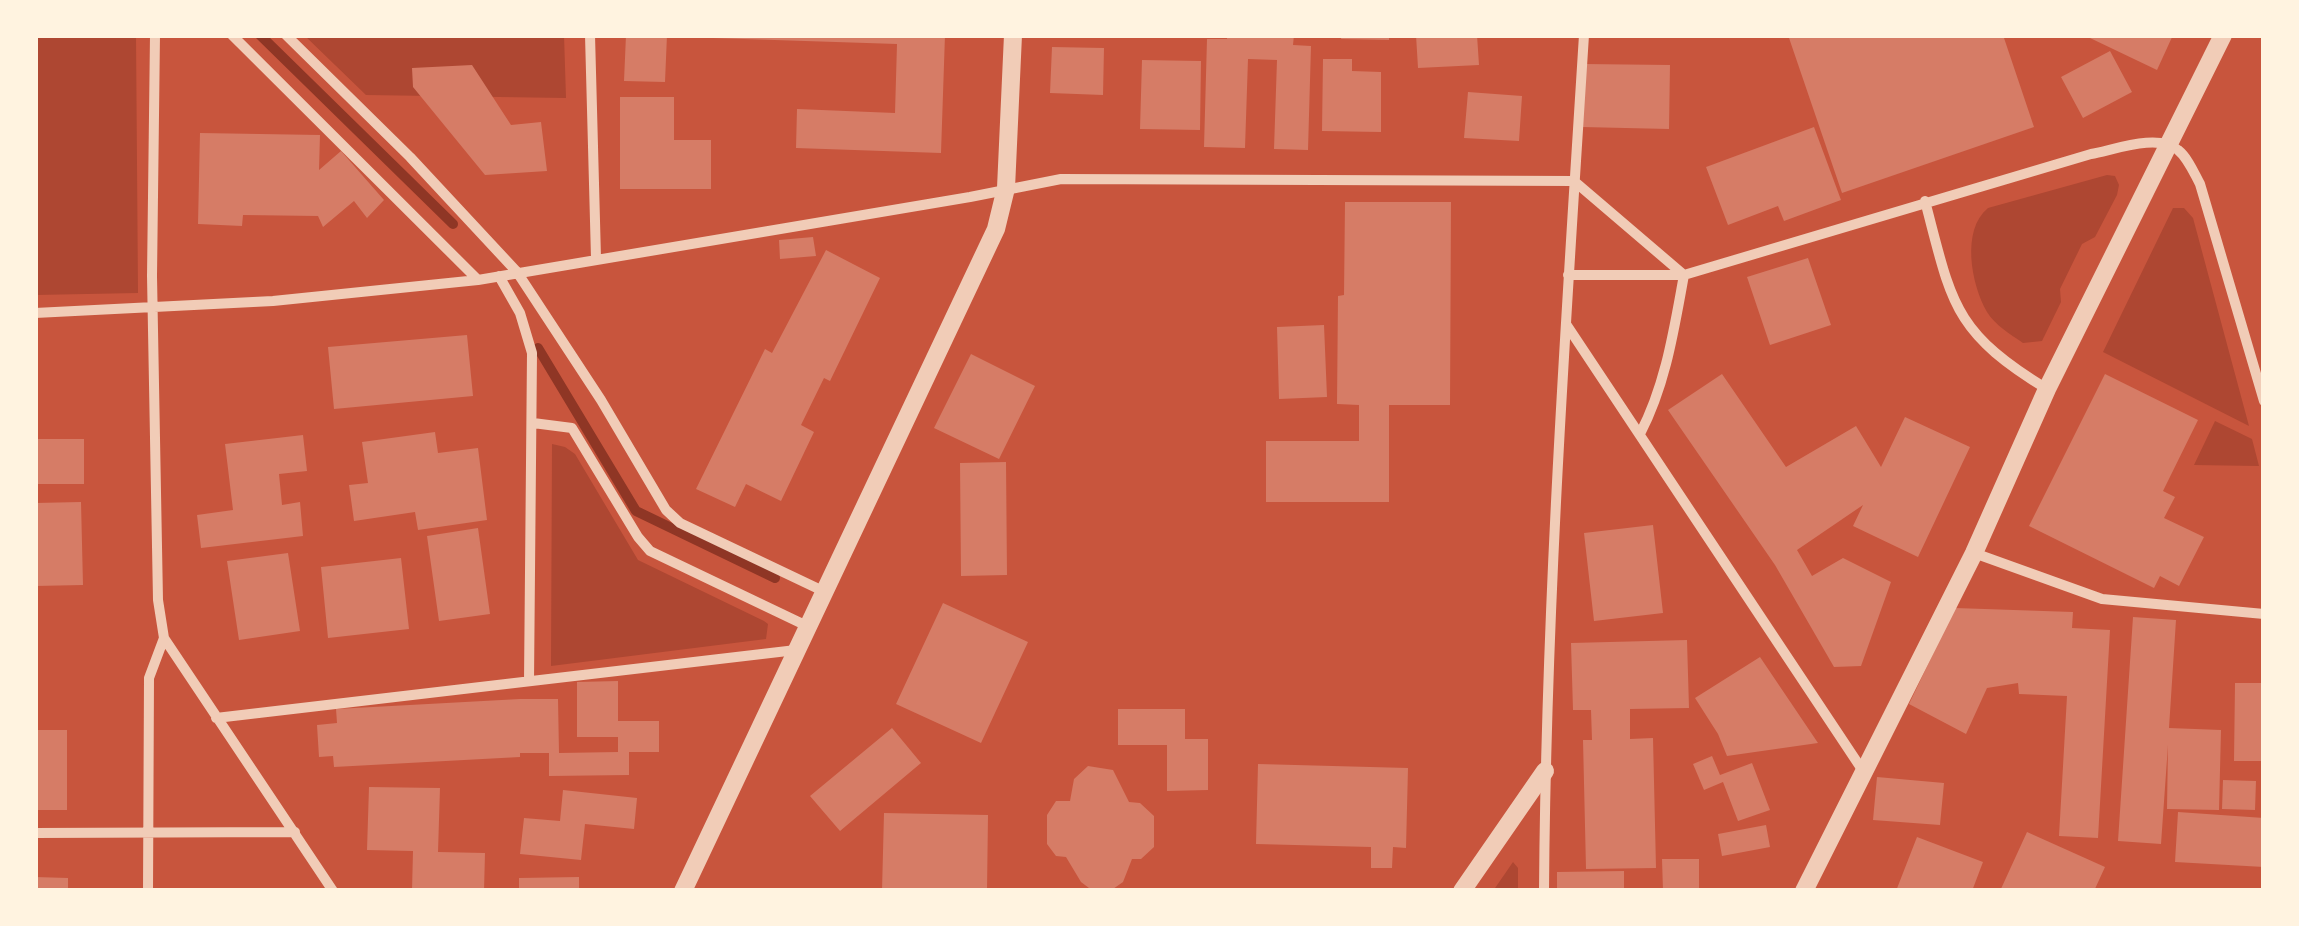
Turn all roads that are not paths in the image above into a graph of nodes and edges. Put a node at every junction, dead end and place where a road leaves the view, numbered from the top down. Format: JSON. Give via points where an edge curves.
{"nodes":[{"id":1,"x":155,"y":35,"type":"edge"},
{"id":2,"x":232,"y":35,"type":"edge"},
{"id":3,"x":286,"y":35,"type":"edge"},
{"id":4,"x":590,"y":35,"type":"edge"},
{"id":5,"x":1013,"y":35,"type":"edge"},
{"id":6,"x":1584,"y":35,"type":"edge"},
{"id":7,"x":2223,"y":35,"type":"edge"},
{"id":8,"x":2170,"y":145,"type":"junction"},
{"id":9,"x":1574,"y":181,"type":"junction"},
{"id":10,"x":1006,"y":188,"type":"junction"},
{"id":11,"x":1925,"y":201,"type":"junction"},
{"id":12,"x":596,"y":258,"type":"junction"},
{"id":13,"x":518,"y":272,"type":"junction"},
{"id":14,"x":1568,"y":274,"type":"junction"},
{"id":15,"x":1684,"y":274,"type":"junction"},
{"id":16,"x":500,"y":276,"type":"junction"},
{"id":17,"x":478,"y":280,"type":"junction"},
{"id":18,"x":153,"y":308,"type":"junction"},
{"id":19,"x":35,"y":313,"type":"edge"},
{"id":20,"x":1566,"y":324,"type":"junction"},
{"id":21,"x":2047,"y":389,"type":"junction"},
{"id":22,"x":2264,"y":401,"type":"edge"},
{"id":23,"x":533,"y":424,"type":"junction"},
{"id":24,"x":1640,"y":434,"type":"junction"},
{"id":25,"x":1974,"y":552,"type":"junction"},
{"id":26,"x":823,"y":592,"type":"junction"},
{"id":27,"x":2264,"y":614,"type":"edge"},
{"id":28,"x":806,"y":626,"type":"junction"},
{"id":29,"x":164,"y":638,"type":"junction"},
{"id":30,"x":796,"y":650,"type":"junction"},
{"id":31,"x":530,"y":681,"type":"junction"},
{"id":32,"x":216,"y":718,"type":"junction"},
{"id":33,"x":1545,"y":771,"type":"junction"},
{"id":34,"x":1863,"y":771,"type":"junction"},
{"id":35,"x":147,"y":832,"type":"junction"},
{"id":36,"x":295,"y":832,"type":"junction"},
{"id":37,"x":35,"y":833,"type":"edge"},
{"id":38,"x":148,"y":891,"type":"edge"},
{"id":39,"x":333,"y":891,"type":"edge"},
{"id":40,"x":683,"y":891,"type":"edge"},
{"id":41,"x":1462,"y":891,"type":"edge"},
{"id":42,"x":1544,"y":891,"type":"edge"},
{"id":43,"x":1804,"y":891,"type":"edge"}],
"edges":[{"from":1,"to":18,"type":"street"},
{"from":2,"to":17,"type":"street"},
{"from":3,"to":13,"type":"street"},
{"from":4,"to":12,"type":"street"},
{"from":5,"to":10,"type":"street"},
{"from":6,"to":9,"type":"street"},
{"from":7,"to":8,"type":"street"},
{"from":8,"to":11,"type":"street","via":[[2091,154]]},
{"from":8,"to":21,"type":"street"},
{"from":8,"to":22,"type":"street","via":[[2183,155],[2204,195]]},
{"from":9,"to":10,"type":"street","via":[[1062,179]]},
{"from":9,"to":14,"type":"street"},
{"from":9,"to":15,"type":"street"},
{"from":10,"to":12,"type":"street"},
{"from":10,"to":26,"type":"street","via":[[996,229]]},
{"from":11,"to":15,"type":"street"},
{"from":11,"to":21,"type":"street","via":[[1946,282],[1967,326],[2008,365]]},
{"from":12,"to":13,"type":"street"},
{"from":13,"to":16,"type":"street"},
{"from":13,"to":26,"type":"street","via":[[666,510],[680,523]]},
{"from":14,"to":15,"type":"street"},
{"from":14,"to":20,"type":"street"},
{"from":15,"to":24,"type":"street","via":[[1663,376]]},
{"from":16,"to":17,"type":"street"},
{"from":16,"to":23,"type":"street","via":[[532,354]]},
{"from":17,"to":18,"type":"street"},
{"from":18,"to":19,"type":"street"},
{"from":18,"to":29,"type":"street"},
{"from":20,"to":24,"type":"street"},
{"from":20,"to":33,"type":"street"},
{"from":21,"to":25,"type":"street"},
{"from":23,"to":28,"type":"street","via":[[572,428],[650,551]]},
{"from":23,"to":31,"type":"street"},
{"from":24,"to":34,"type":"street"},
{"from":25,"to":27,"type":"street","via":[[2102,599]]},
{"from":25,"to":34,"type":"street"},
{"from":26,"to":28,"type":"street"},
{"from":28,"to":30,"type":"street"},
{"from":29,"to":32,"type":"street"},
{"from":29,"to":35,"type":"street","via":[[148,678]]},
{"from":30,"to":31,"type":"street"},
{"from":30,"to":40,"type":"street"},
{"from":31,"to":32,"type":"street"},
{"from":32,"to":36,"type":"street"},
{"from":33,"to":41,"type":"street"},
{"from":33,"to":42,"type":"street"},
{"from":34,"to":43,"type":"street"},
{"from":35,"to":36,"type":"street"},
{"from":35,"to":37,"type":"street"},
{"from":35,"to":38,"type":"street"},
{"from":36,"to":39,"type":"street"}]}
